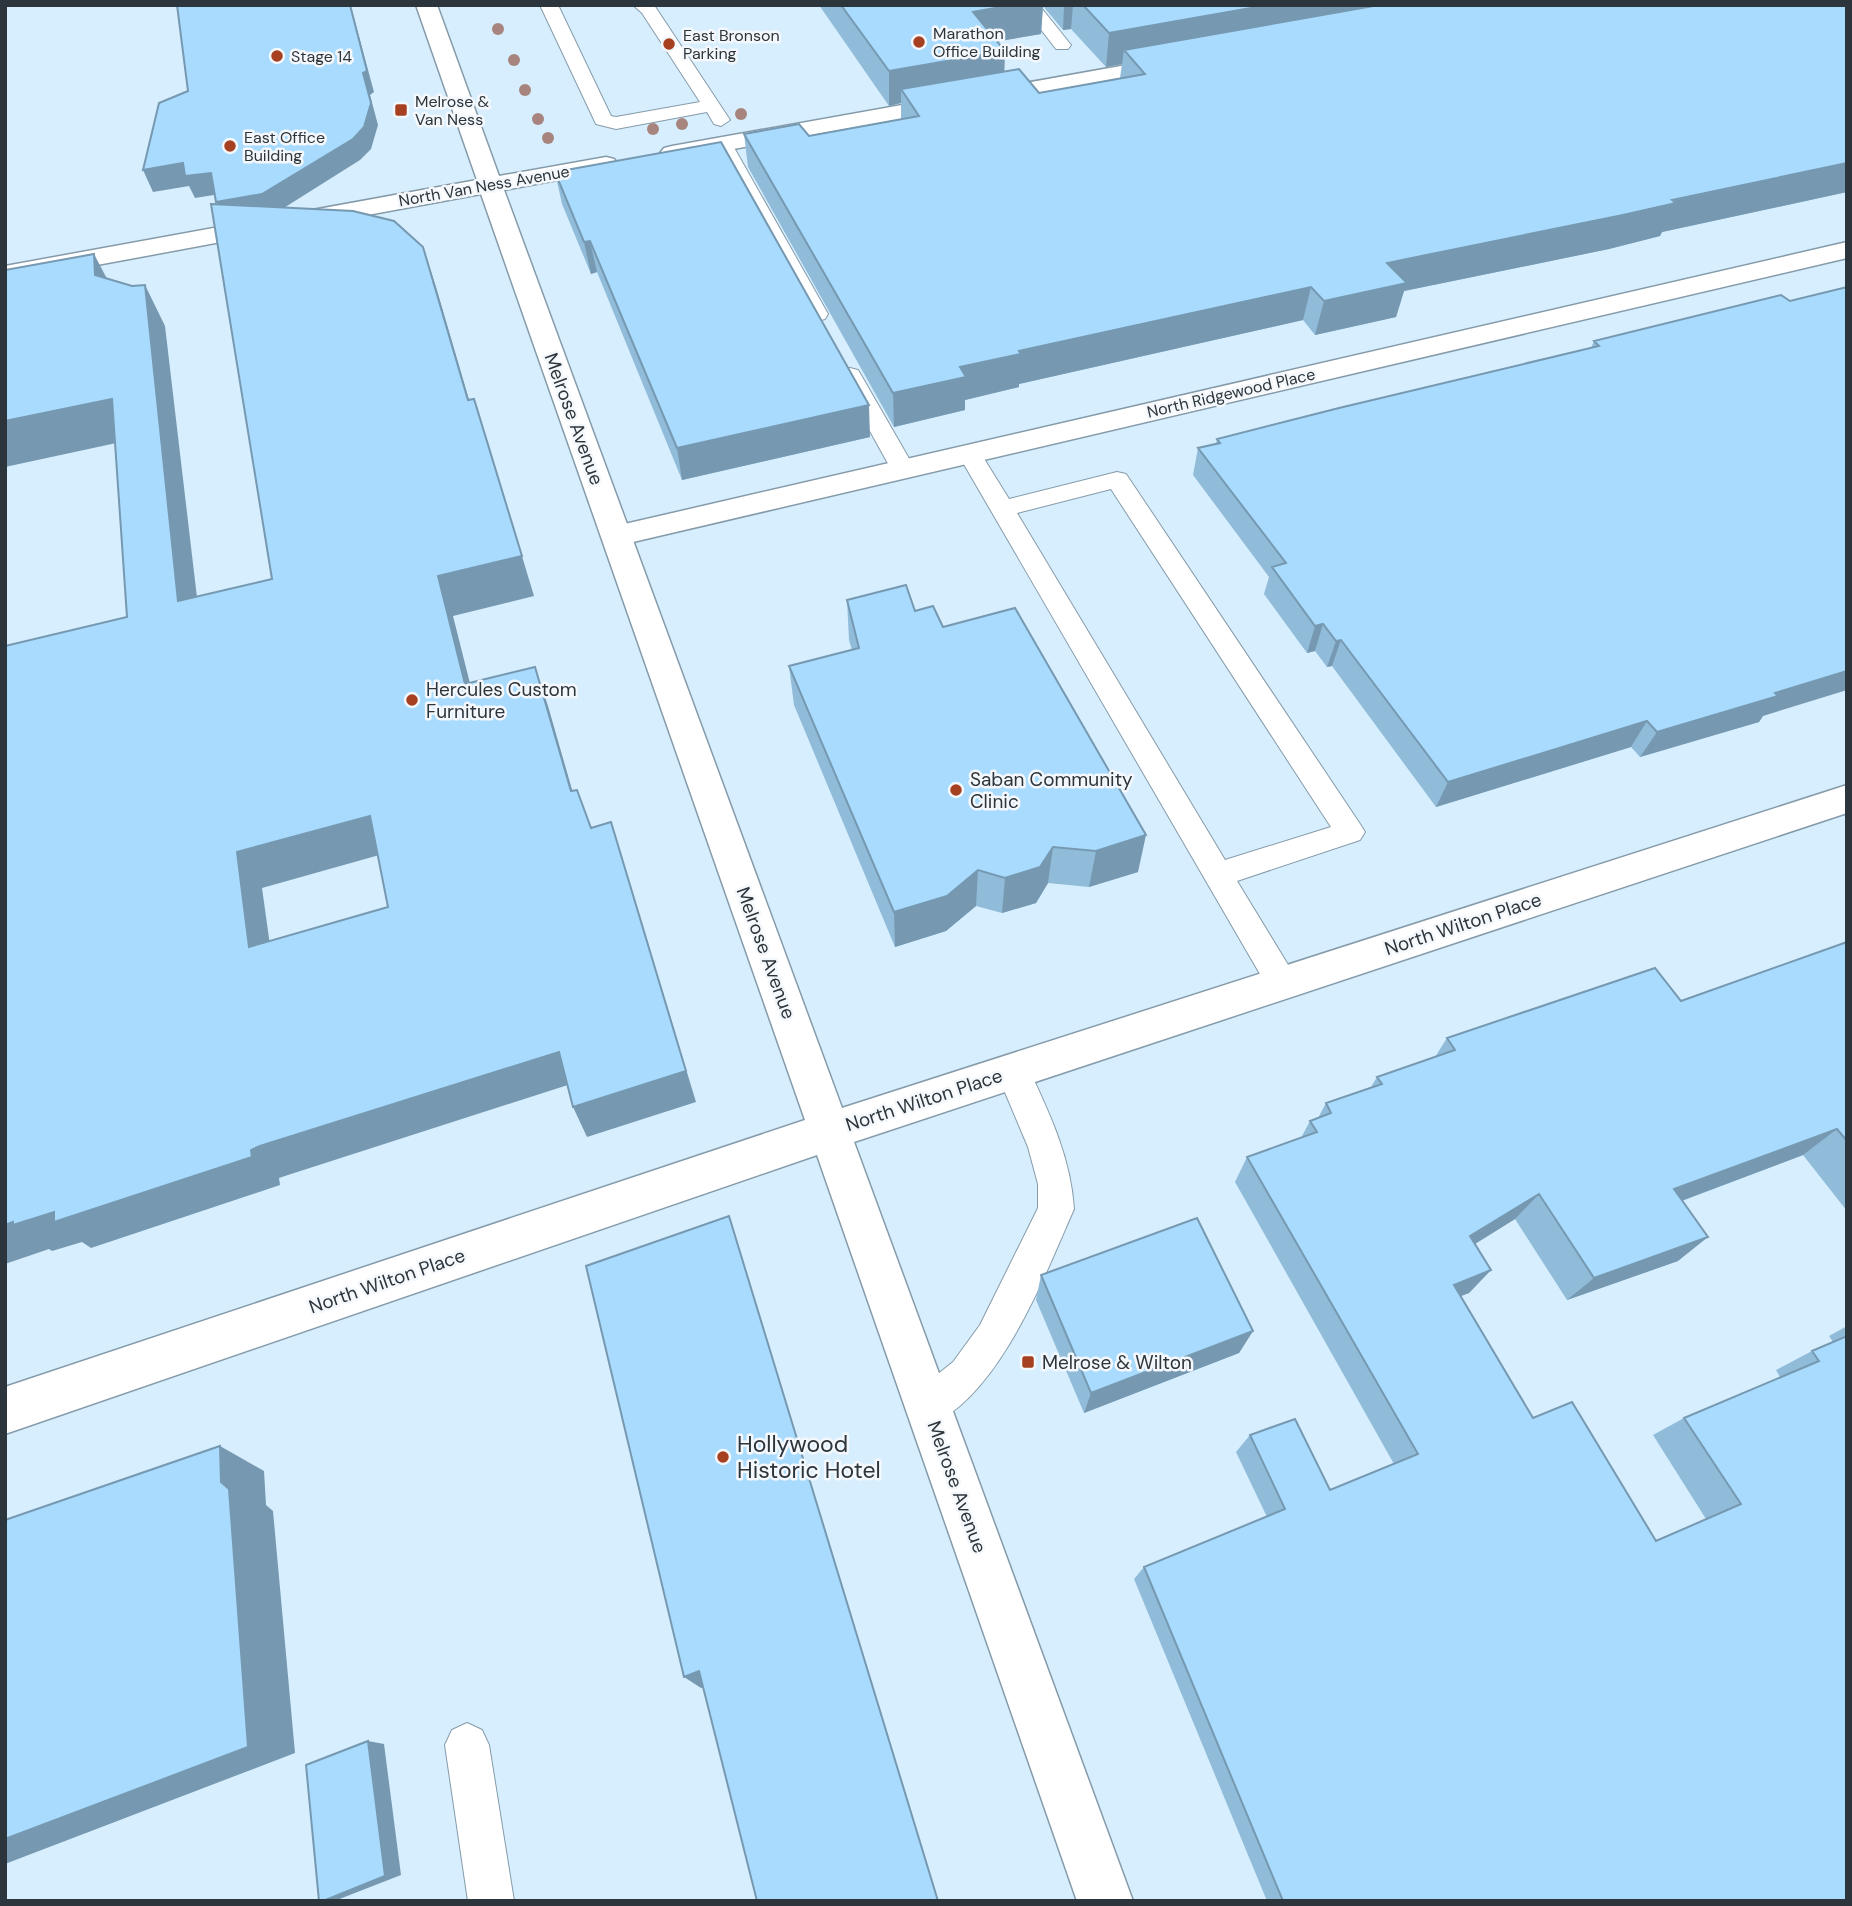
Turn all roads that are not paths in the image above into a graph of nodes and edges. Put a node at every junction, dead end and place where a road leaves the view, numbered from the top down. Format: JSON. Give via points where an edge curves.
{"nodes":[{"id":1,"x":426,"y":5,"type":"edge"},
{"id":2,"x":549,"y":5,"type":"edge"},
{"id":3,"x":641,"y":5,"type":"edge"},
{"id":4,"x":1030,"y":5,"type":"edge"},
{"id":5,"x":1062,"y":45,"type":"dead end"},
{"id":6,"x":1186,"y":61,"type":"edge"},
{"id":7,"x":711,"y":106,"type":"junction"},
{"id":8,"x":728,"y":143,"type":"junction"},
{"id":9,"x":655,"y":156,"type":"edge"},
{"id":10,"x":628,"y":161,"type":"edge"},
{"id":11,"x":491,"y":185,"type":"junction"},
{"id":12,"x":1847,"y":250,"type":"edge"},
{"id":13,"x":5,"y":274,"type":"edge"},
{"id":14,"x":829,"y":336,"type":"edge"},
{"id":15,"x":841,"y":359,"type":"edge"},
{"id":16,"x":970,"y":454,"type":"junction"},
{"id":17,"x":903,"y":469,"type":"junction"},
{"id":18,"x":1002,"y":509,"type":"junction"},
{"id":19,"x":616,"y":536,"type":"junction"},
{"id":20,"x":1847,"y":799,"type":"edge"},
{"id":21,"x":1218,"y":875,"type":"junction"},
{"id":22,"x":1282,"y":983,"type":"junction"},
{"id":23,"x":1013,"y":1071,"type":"junction"},
{"id":24,"x":830,"y":1131,"type":"junction"},
{"id":25,"x":928,"y":1407,"type":"junction"},
{"id":26,"x":5,"y":1410,"type":"edge"},
{"id":27,"x":467,"y":1745,"type":"dead end"},
{"id":28,"x":491,"y":1901,"type":"edge"},
{"id":29,"x":1105,"y":1901,"type":"edge"}],
"edges":[{"from":1,"to":11,"type":"main road","name":"Melrose Avenue"},
{"from":2,"to":7,"type":"lane","via":[[603,120],[616,123]]},
{"from":3,"to":7,"type":"lane"},
{"from":4,"to":5,"type":"lane"},
{"from":6,"to":8,"type":"main road"},
{"from":7,"to":8,"type":"lane"},
{"from":8,"to":9,"type":"main road"},
{"from":8,"to":14,"type":"lane"},
{"from":10,"to":11,"type":"main road","name":"North Van Ness Avenue"},
{"from":11,"to":13,"type":"main road","name":"North Van Ness Avenue"},
{"from":11,"to":19,"type":"main road","name":"Melrose Avenue"},
{"from":12,"to":16,"type":"main road","name":"North Ridgewood Place"},
{"from":15,"to":17,"type":"lane"},
{"from":16,"to":17,"type":"main road","name":"North Ridgewood Place"},
{"from":16,"to":18,"type":"lane"},
{"from":17,"to":19,"type":"main road","name":"North Ridgewood Place"},
{"from":18,"to":21,"type":"lane"},
{"from":18,"to":21,"type":"lane","via":[[1117,480],[1350,832]]},
{"from":19,"to":24,"type":"main road","name":"Melrose Avenue"},
{"from":20,"to":22,"type":"main road","name":"North Wilton Place"},
{"from":21,"to":22,"type":"lane"},
{"from":22,"to":23,"type":"main road","name":"North Wilton Place"},
{"from":23,"to":24,"type":"main road","name":"North Wilton Place"},
{"from":23,"to":25,"type":"lane","via":[[1045,1147],[1056,1209],[993,1339],[966,1375]]},
{"from":24,"to":25,"type":"main road","name":"Melrose Avenue"},
{"from":24,"to":26,"type":"main road","name":"North Wilton Place"},
{"from":25,"to":29,"type":"main road","name":"Melrose Avenue"},
{"from":27,"to":28,"type":"lane"}]}
